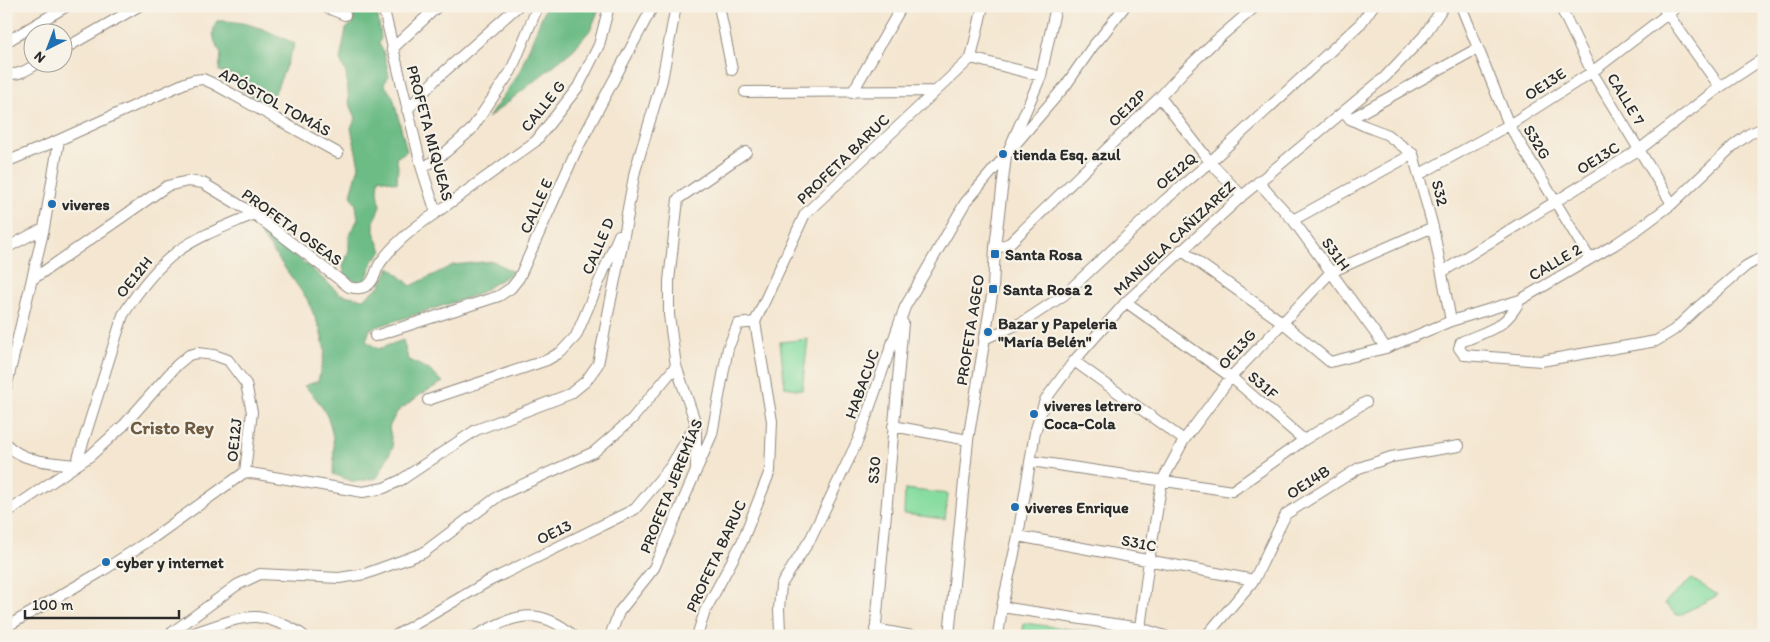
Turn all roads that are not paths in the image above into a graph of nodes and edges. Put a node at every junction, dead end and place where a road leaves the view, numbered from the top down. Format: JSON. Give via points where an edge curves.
{"nodes":[{"id":1,"x":67,"y":6,"type":"edge"},
{"id":2,"x":139,"y":6,"type":"edge"},
{"id":3,"x":323,"y":6,"type":"edge"},
{"id":4,"x":383,"y":6,"type":"edge"},
{"id":5,"x":438,"y":6,"type":"edge"},
{"id":6,"x":518,"y":6,"type":"edge"},
{"id":7,"x":538,"y":6,"type":"edge"},
{"id":8,"x":609,"y":6,"type":"edge"},
{"id":9,"x":653,"y":6,"type":"edge"},
{"id":10,"x":676,"y":6,"type":"edge"},
{"id":11,"x":720,"y":6,"type":"edge"},
{"id":12,"x":902,"y":6,"type":"edge"},
{"id":13,"x":983,"y":6,"type":"edge"},
{"id":14,"x":1056,"y":6,"type":"edge"},
{"id":15,"x":1115,"y":6,"type":"edge"},
{"id":16,"x":1125,"y":6,"type":"edge"},
{"id":17,"x":1256,"y":6,"type":"edge"},
{"id":18,"x":1373,"y":6,"type":"edge"},
{"id":19,"x":1444,"y":6,"type":"edge"},
{"id":20,"x":1461,"y":6,"type":"edge"},
{"id":21,"x":1560,"y":6,"type":"edge"},
{"id":22,"x":1678,"y":6,"type":"edge"},
{"id":23,"x":1665,"y":10,"type":"edge"},
{"id":24,"x":345,"y":15,"type":"dead end"},
{"id":25,"x":6,"y":42,"type":"edge"},
{"id":26,"x":72,"y":44,"type":"edge"},
{"id":27,"x":1093,"y":46,"type":"junction"},
{"id":28,"x":1478,"y":48,"type":"junction"},
{"id":29,"x":392,"y":49,"type":"junction"},
{"id":30,"x":971,"y":58,"type":"junction"},
{"id":31,"x":1764,"y":58,"type":"edge"},
{"id":32,"x":732,"y":70,"type":"dead end"},
{"id":33,"x":24,"y":72,"type":"edge"},
{"id":34,"x":1592,"y":72,"type":"junction"},
{"id":35,"x":6,"y":73,"type":"edge"},
{"id":36,"x":1041,"y":76,"type":"junction"},
{"id":37,"x":1720,"y":87,"type":"junction"},
{"id":38,"x":934,"y":91,"type":"junction"},
{"id":39,"x":745,"y":92,"type":"dead end"},
{"id":40,"x":852,"y":93,"type":"junction"},
{"id":41,"x":1160,"y":97,"type":"junction"},
{"id":42,"x":407,"y":110,"type":"junction"},
{"id":43,"x":1347,"y":115,"type":"junction"},
{"id":44,"x":1509,"y":125,"type":"junction"},
{"id":45,"x":1764,"y":128,"type":"edge"},
{"id":46,"x":59,"y":140,"type":"junction"},
{"id":47,"x":1640,"y":150,"type":"junction"},
{"id":48,"x":746,"y":152,"type":"dead end"},
{"id":49,"x":338,"y":153,"type":"dead end"},
{"id":50,"x":1413,"y":154,"type":"junction"},
{"id":51,"x":1006,"y":156,"type":"junction"},
{"id":52,"x":6,"y":162,"type":"edge"},
{"id":53,"x":1210,"y":162,"type":"junction"},
{"id":54,"x":422,"y":169,"type":"junction"},
{"id":55,"x":1420,"y":174,"type":"junction"},
{"id":56,"x":1258,"y":182,"type":"junction"},
{"id":57,"x":1242,"y":196,"type":"junction"},
{"id":58,"x":1556,"y":202,"type":"junction"},
{"id":59,"x":1672,"y":204,"type":"junction"},
{"id":60,"x":436,"y":213,"type":"junction"},
{"id":61,"x":254,"y":214,"type":"junction"},
{"id":62,"x":628,"y":215,"type":"junction"},
{"id":63,"x":1293,"y":220,"type":"junction"},
{"id":64,"x":1433,"y":227,"type":"junction"},
{"id":65,"x":44,"y":228,"type":"junction"},
{"id":66,"x":995,"y":247,"type":"junction"},
{"id":67,"x":6,"y":248,"type":"edge"},
{"id":68,"x":1181,"y":250,"type":"junction"},
{"id":69,"x":1764,"y":256,"type":"edge"},
{"id":70,"x":1590,"y":258,"type":"junction"},
{"id":71,"x":1331,"y":272,"type":"junction"},
{"id":72,"x":1442,"y":272,"type":"junction"},
{"id":73,"x":33,"y":279,"type":"junction"},
{"id":74,"x":355,"y":289,"type":"joint"},
{"id":75,"x":1520,"y":300,"type":"junction"},
{"id":76,"x":1126,"y":302,"type":"junction"},
{"id":77,"x":905,"y":307,"type":"junction"},
{"id":78,"x":1451,"y":321,"type":"junction"},
{"id":79,"x":755,"y":322,"type":"junction"},
{"id":80,"x":1282,"y":322,"type":"junction"},
{"id":81,"x":375,"y":336,"type":"dead end"},
{"id":82,"x":984,"y":339,"type":"junction"},
{"id":83,"x":1386,"y":348,"type":"junction"},
{"id":84,"x":1074,"y":361,"type":"junction"},
{"id":85,"x":676,"y":366,"type":"junction"},
{"id":86,"x":1231,"y":377,"type":"junction"},
{"id":87,"x":6,"y":388,"type":"edge"},
{"id":88,"x":428,"y":400,"type":"dead end"},
{"id":89,"x":1366,"y":402,"type":"dead end"},
{"id":90,"x":696,"y":424,"type":"junction"},
{"id":91,"x":893,"y":426,"type":"junction"},
{"id":92,"x":968,"y":440,"type":"junction"},
{"id":93,"x":1184,"y":440,"type":"junction"},
{"id":94,"x":1304,"y":440,"type":"junction"},
{"id":95,"x":6,"y":444,"type":"edge"},
{"id":96,"x":1459,"y":446,"type":"dead end"},
{"id":97,"x":1031,"y":461,"type":"junction"},
{"id":98,"x":76,"y":465,"type":"junction"},
{"id":99,"x":696,"y":471,"type":"junction"},
{"id":100,"x":245,"y":472,"type":"junction"},
{"id":101,"x":1162,"y":481,"type":"junction"},
{"id":102,"x":6,"y":513,"type":"edge"},
{"id":103,"x":1018,"y":536,"type":"junction"},
{"id":104,"x":1148,"y":560,"type":"junction"},
{"id":105,"x":1254,"y":580,"type":"junction"},
{"id":106,"x":1002,"y":607,"type":"junction"},
{"id":107,"x":6,"y":627,"type":"edge"},
{"id":108,"x":1140,"y":628,"type":"junction"},
{"id":109,"x":875,"y":632,"type":"edge"},
{"id":110,"x":167,"y":636,"type":"edge"},
{"id":111,"x":185,"y":636,"type":"edge"},
{"id":112,"x":304,"y":636,"type":"edge"},
{"id":113,"x":395,"y":636,"type":"edge"},
{"id":114,"x":475,"y":636,"type":"edge"},
{"id":115,"x":574,"y":636,"type":"edge"},
{"id":116,"x":610,"y":636,"type":"edge"},
{"id":117,"x":697,"y":636,"type":"edge"},
{"id":118,"x":782,"y":636,"type":"edge"},
{"id":119,"x":912,"y":636,"type":"edge"},
{"id":120,"x":949,"y":636,"type":"edge"},
{"id":121,"x":998,"y":636,"type":"edge"},
{"id":122,"x":1165,"y":636,"type":"edge"},
{"id":123,"x":1206,"y":636,"type":"edge"}],
"edges":[{"from":1,"to":25,"type":"street"},
{"from":2,"to":26,"type":"street"},
{"from":3,"to":24,"type":"street"},
{"from":4,"to":29,"type":"street","name":"PROFETA MIQUEAS"},
{"from":5,"to":29,"type":"street"},
{"from":6,"to":42,"type":"street"},
{"from":7,"to":54,"type":"street","via":[[511,71],[471,130]]},
{"from":8,"to":60,"type":"street","name":"CALLE G","via":[[599,44],[578,87],[536,141]]},
{"from":9,"to":81,"type":"street","name":"CALLE E","via":[[575,153],[520,278],[499,296]]},
{"from":10,"to":62,"type":"street","name":"CALLE D","via":[[662,80],[635,171]]},
{"from":11,"to":32,"type":"street"},
{"from":12,"to":40,"type":"street"},
{"from":13,"to":30,"type":"street"},
{"from":14,"to":36,"type":"street","name":"PROFETA AGEO"},
{"from":15,"to":27,"type":"street"},
{"from":16,"to":27,"type":"street"},
{"from":17,"to":41,"type":"street","name":"OE12P","via":[[1212,44]]},
{"from":18,"to":53,"type":"street","name":"OE12Q","via":[[1361,24]]},
{"from":19,"to":43,"type":"street","name":"MANUELA CAÑIZAREZ","via":[[1423,37]]},
{"from":20,"to":28,"type":"street","name":"S32G"},
{"from":21,"to":34,"type":"street","name":"CALLE 7"},
{"from":22,"to":23,"type":"street","name":"OE13E"},
{"from":23,"to":34,"type":"street","name":"OE13E"},
{"from":23,"to":37,"type":"street"},
{"from":27,"to":51,"type":"street","name":"HABACUC","via":[[1066,85]]},
{"from":28,"to":43,"type":"street"},
{"from":28,"to":44,"type":"street","name":"S32G"},
{"from":29,"to":42,"type":"street","name":"PROFETA MIQUEAS"},
{"from":30,"to":36,"type":"street"},
{"from":30,"to":38,"type":"street","name":"PROFETA BARUC"},
{"from":31,"to":37,"type":"street","name":"OE13C"},
{"from":33,"to":35,"type":"street"},
{"from":34,"to":44,"type":"street","name":"OE13E"},
{"from":34,"to":47,"type":"street","name":"CALLE 7"},
{"from":36,"to":51,"type":"street","name":"PROFETA AGEO"},
{"from":37,"to":47,"type":"street","name":"OE13C"},
{"from":38,"to":40,"type":"street"},
{"from":38,"to":79,"type":"street","name":"PROFETA BARUC","via":[[805,214]]},
{"from":39,"to":40,"type":"street"},
{"from":41,"to":53,"type":"street"},
{"from":41,"to":66,"type":"street","name":"OE12P","via":[[1010,243]]},
{"from":42,"to":54,"type":"street","name":"PROFETA MIQUEAS"},
{"from":43,"to":50,"type":"street","via":[[1386,134]]},
{"from":43,"to":56,"type":"street","name":"MANUELA CAÑIZAREZ"},
{"from":44,"to":55,"type":"street","name":"OE13E"},
{"from":44,"to":58,"type":"street","name":"S32G"},
{"from":45,"to":59,"type":"street","name":"CALLE 2","via":[[1732,146]]},
{"from":46,"to":49,"type":"street","name":"APÓSTOL TOMÁS","via":[[164,91],[203,79]]},
{"from":46,"to":52,"type":"street","name":"APÓSTOL TOMÁS"},
{"from":46,"to":65,"type":"street"},
{"from":47,"to":58,"type":"street","name":"OE13C"},
{"from":47,"to":59,"type":"street","name":"CALLE 7"},
{"from":48,"to":85,"type":"street","via":[[678,199],[669,281],[669,315]]},
{"from":50,"to":55,"type":"street","name":"S32"},
{"from":50,"to":63,"type":"street"},
{"from":51,"to":66,"type":"street","name":"PROFETA AGEO"},
{"from":51,"to":77,"type":"street","name":"HABACUC","via":[[965,203]]},
{"from":53,"to":57,"type":"street"},
{"from":53,"to":82,"type":"street","name":"OE12Q","via":[[1064,295],[1023,322]]},
{"from":54,"to":60,"type":"street","name":"PROFETA MIQUEAS"},
{"from":55,"to":64,"type":"street","name":"S32"},
{"from":56,"to":57,"type":"street","name":"MANUELA CAÑIZAREZ"},
{"from":56,"to":63,"type":"street","name":"S31H"},
{"from":57,"to":68,"type":"street","name":"MANUELA CAÑIZAREZ"},
{"from":58,"to":70,"type":"street","name":"S32G"},
{"from":58,"to":72,"type":"street","name":"OE13C"},
{"from":59,"to":70,"type":"street","name":"CALLE 2"},
{"from":60,"to":74,"type":"street","name":"PROFETA MIQUEAS","via":[[415,227],[387,254],[371,282]]},
{"from":61,"to":73,"type":"street","name":"PROFETA OSEAS","via":[[203,183],[188,181],[167,186]]},
{"from":61,"to":74,"type":"street","name":"PROFETA OSEAS"},
{"from":61,"to":98,"type":"street","name":"OE12H","via":[[179,250],[134,297],[123,315]]},
{"from":62,"to":88,"type":"street","name":"CALLE D","via":[[576,336],[561,352],[547,360]]},
{"from":62,"to":100,"type":"street","via":[[598,364],[586,381],[570,394],[476,430],[384,488],[363,492]]},
{"from":63,"to":71,"type":"street","name":"S31H"},
{"from":64,"to":71,"type":"street","name":"OE13G"},
{"from":64,"to":72,"type":"street","name":"S32"},
{"from":65,"to":67,"type":"street"},
{"from":65,"to":73,"type":"street"},
{"from":66,"to":82,"type":"street","name":"PROFETA AGEO","via":[[993,289]]},
{"from":68,"to":76,"type":"street","name":"MANUELA CAÑIZAREZ"},
{"from":68,"to":80,"type":"street"},
{"from":69,"to":75,"type":"street","via":[[1746,266],[1674,330],[1656,341],[1541,361],[1464,355],[1459,348],[1461,342],[1503,324]]},
{"from":70,"to":75,"type":"street","name":"CALLE 2"},
{"from":71,"to":80,"type":"street","name":"OE13G"},
{"from":71,"to":83,"type":"street","name":"S31H"},
{"from":72,"to":78,"type":"street","name":"S32"},
{"from":73,"to":87,"type":"street"},
{"from":75,"to":78,"type":"street","name":"CALLE 2"},
{"from":76,"to":84,"type":"street","name":"MANUELA CAÑIZAREZ"},
{"from":76,"to":86,"type":"street","name":"S31F"},
{"from":77,"to":91,"type":"street","name":"S30"},
{"from":77,"to":118,"type":"street","name":"HABACUC","via":[[858,440],[811,538],[781,585]]},
{"from":78,"to":83,"type":"street","name":"CALLE 2"},
{"from":79,"to":99,"type":"street","name":"PROFETA JEREMÍAS","via":[[738,324],[728,348],[712,434]]},
{"from":79,"to":117,"type":"street","name":"PROFETA BARUC","via":[[772,421],[770,471],[742,542],[705,611]]},
{"from":80,"to":83,"type":"street","name":"CALLE 2","via":[[1330,362]]},
{"from":80,"to":86,"type":"street","name":"OE13G"},
{"from":82,"to":92,"type":"street","name":"PROFETA AGEO"},
{"from":84,"to":93,"type":"street"},
{"from":84,"to":97,"type":"street","name":"MANUELA CAÑIZAREZ","via":[[1045,400],[1035,432]]},
{"from":85,"to":90,"type":"street"},
{"from":85,"to":110,"type":"street","via":[[632,419],[594,452],[500,495],[423,553],[365,574],[339,578],[260,574],[237,585]]},
{"from":86,"to":93,"type":"street","name":"OE13G"},
{"from":86,"to":94,"type":"street","name":"S31F"},
{"from":89,"to":94,"type":"street"},
{"from":90,"to":99,"type":"street"},
{"from":90,"to":113,"type":"street","name":"OE13","via":[[671,466],[635,509],[487,582]]},
{"from":91,"to":92,"type":"street"},
{"from":91,"to":109,"type":"street","name":"S30"},
{"from":92,"to":120,"type":"street","name":"PROFETA AGEO"},
{"from":93,"to":101,"type":"street","name":"OE13G"},
{"from":94,"to":101,"type":"street","via":[[1232,490]]},
{"from":95,"to":98,"type":"street","via":[[26,458]]},
{"from":96,"to":105,"type":"street","name":"OE14B","via":[[1391,457],[1359,468],[1302,503],[1286,514]]},
{"from":97,"to":101,"type":"street"},
{"from":97,"to":103,"type":"street","name":"MANUELA CAÑIZAREZ"},
{"from":98,"to":100,"type":"street","name":"OE12J","via":[[124,425],[176,365],[189,355],[198,353],[228,360],[246,384],[252,412]]},
{"from":98,"to":102,"type":"street","name":"OE12J"},
{"from":99,"to":116,"type":"street","name":"PROFETA JEREMÍAS","via":[[654,568],[619,612]]},
{"from":100,"to":107,"type":"street","name":"OE12J","via":[[99,573]]},
{"from":101,"to":104,"type":"street","name":"OE13G"},
{"from":103,"to":104,"type":"street","name":"S31C"},
{"from":103,"to":106,"type":"street","name":"MANUELA CAÑIZAREZ"},
{"from":104,"to":105,"type":"street","name":"S31C"},
{"from":104,"to":108,"type":"street","name":"OE13G"},
{"from":105,"to":123,"type":"street","name":"OE14B"},
{"from":106,"to":108,"type":"street"},
{"from":106,"to":121,"type":"street","name":"MANUELA CAÑIZAREZ"},
{"from":108,"to":122,"type":"street"},
{"from":109,"to":119,"type":"street"},
{"from":111,"to":112,"type":"street","via":[[256,617],[274,621]]},
{"from":114,"to":115,"type":"street","via":[[502,621],[528,616],[553,622]]}]}
